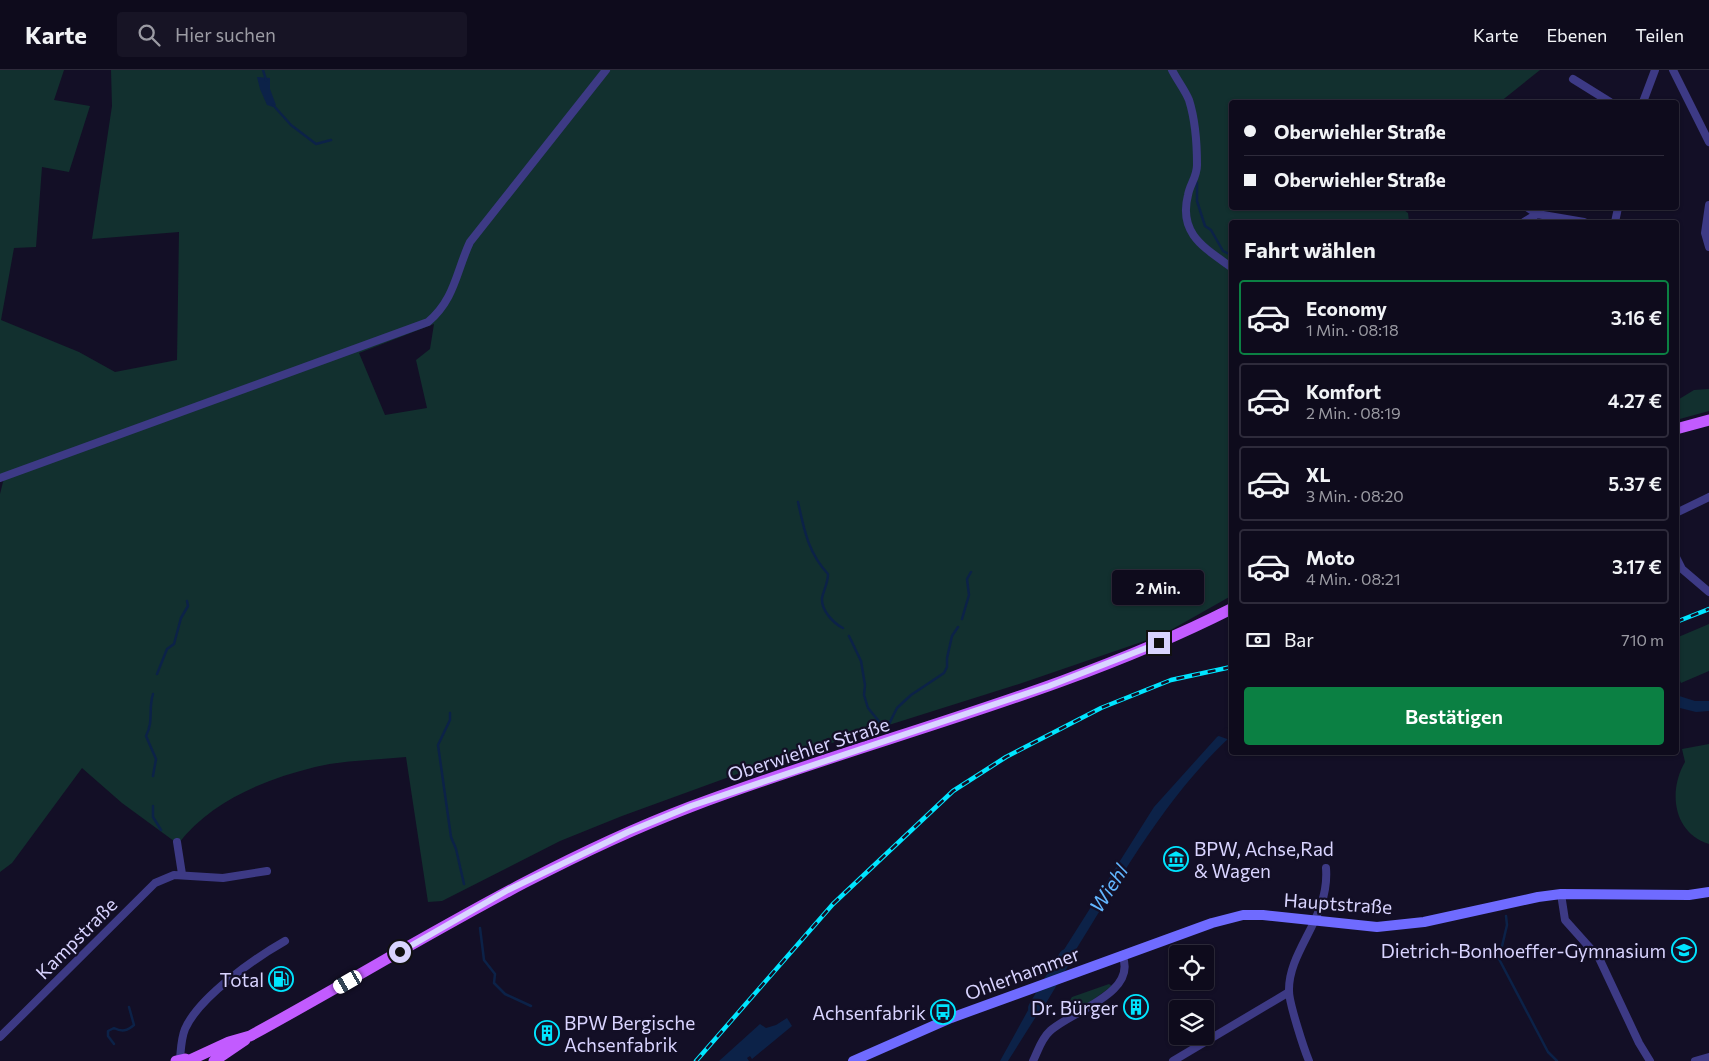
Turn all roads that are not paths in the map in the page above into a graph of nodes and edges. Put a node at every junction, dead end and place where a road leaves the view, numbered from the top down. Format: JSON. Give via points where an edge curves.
{"nodes":[{"id":1,"x":606,"y":70,"type":"edge"},
{"id":2,"x":1172,"y":70,"type":"edge"},
{"id":3,"x":1655,"y":70,"type":"edge"},
{"id":4,"x":1673,"y":70,"type":"edge"},
{"id":5,"x":1573,"y":79,"type":"dead end"},
{"id":6,"x":1607,"y":100,"type":"edge"},
{"id":7,"x":1644,"y":100,"type":"edge"},
{"id":8,"x":1709,"y":142,"type":"edge"},
{"id":9,"x":1709,"y":205,"type":"edge"},
{"id":10,"x":1531,"y":210,"type":"edge"},
{"id":11,"x":1537,"y":214,"type":"junction"},
{"id":12,"x":1527,"y":220,"type":"edge"},
{"id":13,"x":1572,"y":220,"type":"edge"},
{"id":14,"x":1709,"y":247,"type":"edge"},
{"id":15,"x":1229,"y":266,"type":"edge"},
{"id":16,"x":1709,"y":420,"type":"edge"},
{"id":17,"x":1679,"y":428,"type":"edge"},
{"id":18,"x":0,"y":478,"type":"edge"},
{"id":19,"x":1709,"y":497,"type":"edge"},
{"id":20,"x":1679,"y":512,"type":"edge"},
{"id":21,"x":1679,"y":563,"type":"edge"},
{"id":22,"x":1709,"y":592,"type":"edge"},
{"id":23,"x":1229,"y":610,"type":"edge"},
{"id":24,"x":177,"y":842,"type":"dead end"},
{"id":25,"x":1326,"y":868,"type":"dead end"},
{"id":26,"x":267,"y":871,"type":"dead end"},
{"id":27,"x":182,"y":874,"type":"junction"},
{"id":28,"x":1709,"y":892,"type":"edge"},
{"id":29,"x":1561,"y":894,"type":"junction"},
{"id":30,"x":1316,"y":920,"type":"junction"},
{"id":31,"x":285,"y":941,"type":"dead end"},
{"id":32,"x":1122,"y":955,"type":"junction"},
{"id":33,"x":1288,"y":992,"type":"junction"},
{"id":34,"x":250,"y":1036,"type":"junction"},
{"id":35,"x":0,"y":1037,"type":"edge"},
{"id":36,"x":1709,"y":1057,"type":"edge"},
{"id":37,"x":184,"y":1060,"type":"edge"},
{"id":38,"x":214,"y":1061,"type":"edge"},
{"id":39,"x":853,"y":1061,"type":"edge"},
{"id":40,"x":1033,"y":1061,"type":"edge"},
{"id":41,"x":1172,"y":1061,"type":"edge"},
{"id":42,"x":1309,"y":1061,"type":"edge"},
{"id":43,"x":1650,"y":1061,"type":"edge"},
{"id":44,"x":1695,"y":1061,"type":"edge"}],
"edges":[{"from":1,"to":18,"type":"street","via":[[470,242],[452,294],[440,312],[428,322]]},
{"from":2,"to":15,"type":"street","via":[[1189,100],[1193,126],[1197,166],[1187,196],[1189,229],[1200,245]]},
{"from":3,"to":7,"type":"street"},
{"from":4,"to":8,"type":"street"},
{"from":5,"to":6,"type":"street"},
{"from":9,"to":14,"type":"street","via":[[1705,233]]},
{"from":10,"to":11,"type":"street"},
{"from":11,"to":12,"type":"street"},
{"from":11,"to":13,"type":"street"},
{"from":16,"to":17,"type":"main road"},
{"from":19,"to":20,"type":"street"},
{"from":21,"to":22,"type":"street"},
{"from":23,"to":34,"type":"main road","name":"Oberwiehler Straße","via":[[1178,636],[1095,668],[691,806],[612,839],[508,890]]},
{"from":24,"to":27,"type":"street"},
{"from":25,"to":30,"type":"street","via":[[1322,908]]},
{"from":26,"to":27,"type":"street","name":"Kampstraße","via":[[223,878]]},
{"from":27,"to":35,"type":"street","name":"Kampstraße","via":[[155,883]]},
{"from":28,"to":29,"type":"street","name":"Hauptstraße","via":[[1689,895]]},
{"from":29,"to":30,"type":"street","name":"Hauptstraße","via":[[1538,896],[1424,922],[1377,927]]},
{"from":29,"to":43,"type":"street","via":[[1565,920],[1599,958]]},
{"from":30,"to":32,"type":"street","name":"Hauptstraße","via":[[1242,915]]},
{"from":30,"to":33,"type":"street","via":[[1294,968]]},
{"from":31,"to":37,"type":"street","via":[[256,957],[192,1017],[182,1041]]},
{"from":32,"to":39,"type":"street","name":"Ohlerhammer","via":[[951,1018]]},
{"from":32,"to":40,"type":"street","via":[[1125,972],[1114,990],[1052,1029],[1043,1038]]},
{"from":33,"to":41,"type":"street"},
{"from":33,"to":42,"type":"street"},
{"from":34,"to":37,"type":"main road","name":"Oberwiehler Straße"},
{"from":34,"to":38,"type":"main road","name":"Oberwiehler Straße"},
{"from":36,"to":44,"type":"street"}]}
